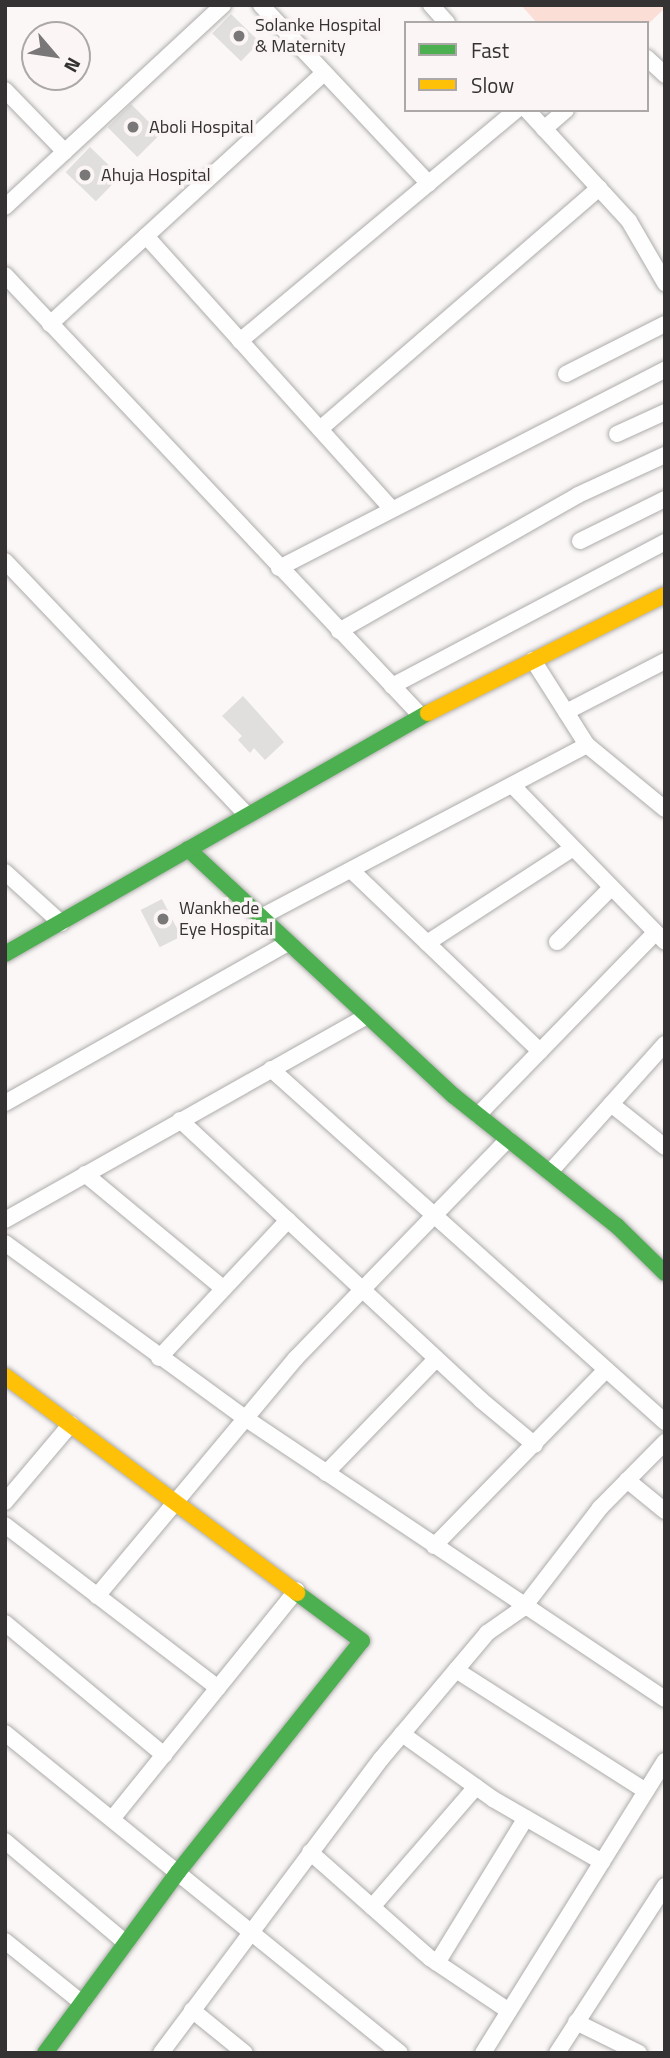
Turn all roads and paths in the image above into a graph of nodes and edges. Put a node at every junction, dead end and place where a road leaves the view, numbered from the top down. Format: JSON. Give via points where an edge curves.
{"nodes":[{"id":1,"x":223,"y":5,"type":"edge"},
{"id":2,"x":261,"y":5,"type":"edge"},
{"id":3,"x":432,"y":5,"type":"edge"},
{"id":4,"x":445,"y":21,"type":"edge"},
{"id":5,"x":649,"y":60,"type":"edge"},
{"id":6,"x":324,"y":72,"type":"junction"},
{"id":7,"x":665,"y":75,"type":"edge"},
{"id":8,"x":5,"y":90,"type":"edge"},
{"id":9,"x":514,"y":112,"type":"edge"},
{"id":10,"x":529,"y":112,"type":"edge"},
{"id":11,"x":564,"y":112,"type":"edge"},
{"id":12,"x":544,"y":129,"type":"junction"},
{"id":13,"x":65,"y":152,"type":"junction"},
{"id":14,"x":429,"y":184,"type":"junction"},
{"id":15,"x":599,"y":188,"type":"junction"},
{"id":16,"x":5,"y":208,"type":"edge"},
{"id":17,"x":146,"y":236,"type":"junction"},
{"id":18,"x":5,"y":275,"type":"edge"},
{"id":19,"x":665,"y":283,"type":"edge"},
{"id":20,"x":51,"y":324,"type":"junction"},
{"id":21,"x":665,"y":324,"type":"edge"},
{"id":22,"x":240,"y":341,"type":"junction"},
{"id":23,"x":665,"y":370,"type":"edge"},
{"id":24,"x":566,"y":373,"type":"dead end"},
{"id":25,"x":665,"y":412,"type":"edge"},
{"id":26,"x":320,"y":429,"type":"junction"},
{"id":27,"x":617,"y":434,"type":"dead end"},
{"id":28,"x":665,"y":454,"type":"edge"},
{"id":29,"x":665,"y":499,"type":"edge"},
{"id":30,"x":391,"y":508,"type":"junction"},
{"id":31,"x":580,"y":541,"type":"dead end"},
{"id":32,"x":665,"y":542,"type":"edge"},
{"id":33,"x":5,"y":561,"type":"edge"},
{"id":34,"x":279,"y":568,"type":"junction"},
{"id":35,"x":665,"y":595,"type":"edge"},
{"id":36,"x":339,"y":631,"type":"junction"},
{"id":37,"x":533,"y":660,"type":"junction"},
{"id":38,"x":665,"y":661,"type":"edge"},
{"id":39,"x":392,"y":686,"type":"junction"},
{"id":40,"x":566,"y":712,"type":"junction"},
{"id":41,"x":421,"y":716,"type":"junction"},
{"id":42,"x":587,"y":745,"type":"junction"},
{"id":43,"x":512,"y":785,"type":"junction"},
{"id":44,"x":665,"y":809,"type":"edge"},
{"id":45,"x":246,"y":814,"type":"junction"},
{"id":46,"x":188,"y":849,"type":"junction"},
{"id":47,"x":572,"y":849,"type":"junction"},
{"id":48,"x":351,"y":870,"type":"junction"},
{"id":49,"x":5,"y":872,"type":"edge"},
{"id":50,"x":610,"y":890,"type":"junction"},
{"id":51,"x":259,"y":918,"type":"junction"},
{"id":52,"x":61,"y":923,"type":"junction"},
{"id":53,"x":660,"y":938,"type":"edge"},
{"id":54,"x":557,"y":942,"type":"dead end"},
{"id":55,"x":427,"y":943,"type":"junction"},
{"id":56,"x":286,"y":944,"type":"junction"},
{"id":57,"x":5,"y":954,"type":"edge"},
{"id":58,"x":366,"y":1017,"type":"junction"},
{"id":59,"x":665,"y":1044,"type":"edge"},
{"id":60,"x":540,"y":1051,"type":"junction"},
{"id":61,"x":271,"y":1069,"type":"junction"},
{"id":62,"x":5,"y":1104,"type":"edge"},
{"id":63,"x":611,"y":1104,"type":"junction"},
{"id":64,"x":478,"y":1115,"type":"junction"},
{"id":65,"x":180,"y":1120,"type":"junction"},
{"id":66,"x":508,"y":1139,"type":"junction"},
{"id":67,"x":665,"y":1147,"type":"edge"},
{"id":68,"x":550,"y":1172,"type":"junction"},
{"id":69,"x":85,"y":1174,"type":"junction"},
{"id":70,"x":432,"y":1216,"type":"junction"},
{"id":71,"x":5,"y":1220,"type":"edge"},
{"id":72,"x":288,"y":1220,"type":"junction"},
{"id":73,"x":5,"y":1243,"type":"edge"},
{"id":74,"x":665,"y":1273,"type":"edge"},
{"id":75,"x":363,"y":1288,"type":"junction"},
{"id":76,"x":224,"y":1289,"type":"junction"},
{"id":77,"x":159,"y":1358,"type":"junction"},
{"id":78,"x":436,"y":1359,"type":"junction"},
{"id":79,"x":604,"y":1372,"type":"junction"},
{"id":80,"x":5,"y":1376,"type":"edge"},
{"id":81,"x":245,"y":1418,"type":"junction"},
{"id":82,"x":665,"y":1422,"type":"edge"},
{"id":83,"x":71,"y":1424,"type":"junction"},
{"id":84,"x":665,"y":1442,"type":"edge"},
{"id":85,"x":535,"y":1445,"type":"junction"},
{"id":86,"x":327,"y":1473,"type":"junction"},
{"id":87,"x":627,"y":1480,"type":"junction"},
{"id":88,"x":175,"y":1501,"type":"junction"},
{"id":89,"x":5,"y":1502,"type":"edge"},
{"id":90,"x":665,"y":1511,"type":"edge"},
{"id":91,"x":5,"y":1525,"type":"edge"},
{"id":92,"x":435,"y":1546,"type":"junction"},
{"id":93,"x":297,"y":1590,"type":"junction"},
{"id":94,"x":97,"y":1596,"type":"junction"},
{"id":95,"x":523,"y":1608,"type":"junction"},
{"id":96,"x":5,"y":1623,"type":"edge"},
{"id":97,"x":456,"y":1670,"type":"junction"},
{"id":98,"x":218,"y":1688,"type":"junction"},
{"id":99,"x":665,"y":1699,"type":"edge"},
{"id":100,"x":5,"y":1733,"type":"edge"},
{"id":101,"x":402,"y":1734,"type":"junction"},
{"id":102,"x":164,"y":1755,"type":"junction"},
{"id":103,"x":665,"y":1761,"type":"edge"},
{"id":104,"x":476,"y":1787,"type":"junction"},
{"id":105,"x":646,"y":1791,"type":"junction"},
{"id":106,"x":526,"y":1818,"type":"junction"},
{"id":107,"x":112,"y":1819,"type":"junction"},
{"id":108,"x":5,"y":1841,"type":"edge"},
{"id":109,"x":310,"y":1852,"type":"junction"},
{"id":110,"x":602,"y":1861,"type":"junction"},
{"id":111,"x":178,"y":1872,"type":"junction"},
{"id":112,"x":665,"y":1886,"type":"edge"},
{"id":113,"x":372,"y":1907,"type":"junction"},
{"id":114,"x":250,"y":1932,"type":"junction"},
{"id":115,"x":5,"y":1941,"type":"edge"},
{"id":116,"x":126,"y":1943,"type":"junction"},
{"id":117,"x":437,"y":1963,"type":"junction"},
{"id":118,"x":82,"y":2003,"type":"junction"},
{"id":119,"x":192,"y":2010,"type":"junction"},
{"id":120,"x":509,"y":2011,"type":"junction"},
{"id":121,"x":576,"y":2022,"type":"junction"},
{"id":122,"x":45,"y":2053,"type":"edge"},
{"id":123,"x":160,"y":2053,"type":"edge"},
{"id":124,"x":245,"y":2053,"type":"edge"},
{"id":125,"x":400,"y":2053,"type":"edge"},
{"id":126,"x":483,"y":2053,"type":"edge"},
{"id":127,"x":557,"y":2053,"type":"edge"},
{"id":128,"x":639,"y":2053,"type":"edge"}],
"edges":[{"from":1,"to":13,"type":"street"},
{"from":2,"to":6,"type":"street"},
{"from":3,"to":4,"type":"street"},
{"from":5,"to":7,"type":"street"},
{"from":6,"to":14,"type":"street"},
{"from":6,"to":17,"type":"street"},
{"from":8,"to":13,"type":"street"},
{"from":9,"to":14,"type":"street"},
{"from":10,"to":12,"type":"street"},
{"from":11,"to":12,"type":"street"},
{"from":12,"to":15,"type":"street"},
{"from":13,"to":16,"type":"street"},
{"from":14,"to":22,"type":"street"},
{"from":15,"to":19,"type":"street","via":[[637,231]]},
{"from":15,"to":26,"type":"street"},
{"from":17,"to":20,"type":"street"},
{"from":17,"to":22,"type":"street"},
{"from":18,"to":20,"type":"street"},
{"from":20,"to":34,"type":"street"},
{"from":21,"to":24,"type":"street"},
{"from":22,"to":26,"type":"street"},
{"from":23,"to":30,"type":"street"},
{"from":25,"to":27,"type":"street"},
{"from":26,"to":30,"type":"street"},
{"from":28,"to":36,"type":"street","via":[[578,495]]},
{"from":29,"to":31,"type":"street"},
{"from":30,"to":34,"type":"street"},
{"from":32,"to":39,"type":"street"},
{"from":33,"to":45,"type":"street"},
{"from":34,"to":36,"type":"street"},
{"from":35,"to":37,"type":"street"},
{"from":36,"to":39,"type":"street"},
{"from":37,"to":40,"type":"street"},
{"from":37,"to":41,"type":"street"},
{"from":38,"to":40,"type":"street"},
{"from":39,"to":41,"type":"street"},
{"from":40,"to":42,"type":"street"},
{"from":41,"to":45,"type":"street"},
{"from":42,"to":43,"type":"street"},
{"from":42,"to":44,"type":"street"},
{"from":43,"to":47,"type":"street"},
{"from":43,"to":48,"type":"street"},
{"from":45,"to":46,"type":"street"},
{"from":46,"to":51,"type":"street"},
{"from":46,"to":52,"type":"street"},
{"from":47,"to":50,"type":"street"},
{"from":47,"to":55,"type":"street"},
{"from":48,"to":51,"type":"street"},
{"from":48,"to":55,"type":"street"},
{"from":49,"to":52,"type":"street"},
{"from":50,"to":53,"type":"street"},
{"from":50,"to":54,"type":"street"},
{"from":51,"to":56,"type":"street"},
{"from":52,"to":57,"type":"street"},
{"from":53,"to":60,"type":"street"},
{"from":55,"to":60,"type":"street"},
{"from":56,"to":58,"type":"street"},
{"from":56,"to":62,"type":"street"},
{"from":58,"to":61,"type":"street"},
{"from":58,"to":64,"type":"street"},
{"from":59,"to":63,"type":"street"},
{"from":60,"to":64,"type":"street"},
{"from":61,"to":65,"type":"street"},
{"from":61,"to":70,"type":"street"},
{"from":63,"to":67,"type":"street"},
{"from":63,"to":68,"type":"street"},
{"from":64,"to":66,"type":"street"},
{"from":65,"to":69,"type":"street"},
{"from":65,"to":72,"type":"street"},
{"from":66,"to":68,"type":"street"},
{"from":66,"to":70,"type":"street"},
{"from":68,"to":74,"type":"street","via":[[617,1226]]},
{"from":69,"to":71,"type":"street"},
{"from":69,"to":76,"type":"street"},
{"from":70,"to":75,"type":"street"},
{"from":70,"to":79,"type":"street"},
{"from":72,"to":75,"type":"street"},
{"from":72,"to":76,"type":"street"},
{"from":73,"to":77,"type":"street"},
{"from":75,"to":78,"type":"street"},
{"from":75,"to":81,"type":"street"},
{"from":76,"to":77,"type":"street"},
{"from":77,"to":81,"type":"street"},
{"from":78,"to":85,"type":"street"},
{"from":78,"to":86,"type":"street"},
{"from":79,"to":82,"type":"street"},
{"from":79,"to":85,"type":"street"},
{"from":80,"to":83,"type":"street"},
{"from":81,"to":86,"type":"street"},
{"from":81,"to":88,"type":"street"},
{"from":83,"to":88,"type":"street"},
{"from":83,"to":89,"type":"street"},
{"from":84,"to":87,"type":"street"},
{"from":85,"to":92,"type":"street"},
{"from":86,"to":92,"type":"street"},
{"from":87,"to":90,"type":"street"},
{"from":87,"to":95,"type":"street"},
{"from":88,"to":93,"type":"street"},
{"from":88,"to":94,"type":"street"},
{"from":91,"to":94,"type":"street"},
{"from":92,"to":95,"type":"street"},
{"from":93,"to":98,"type":"street"},
{"from":93,"to":111,"type":"street","via":[[362,1641]]},
{"from":94,"to":98,"type":"street"},
{"from":95,"to":97,"type":"street","via":[[487,1633]]},
{"from":95,"to":99,"type":"street"},
{"from":96,"to":102,"type":"street"},
{"from":97,"to":101,"type":"street"},
{"from":97,"to":105,"type":"street"},
{"from":98,"to":102,"type":"street"},
{"from":100,"to":107,"type":"street"},
{"from":101,"to":104,"type":"street"},
{"from":101,"to":109,"type":"street"},
{"from":102,"to":107,"type":"street"},
{"from":103,"to":105,"type":"street"},
{"from":104,"to":106,"type":"street"},
{"from":104,"to":113,"type":"street"},
{"from":105,"to":110,"type":"street"},
{"from":106,"to":110,"type":"street"},
{"from":106,"to":117,"type":"street"},
{"from":107,"to":111,"type":"street"},
{"from":108,"to":116,"type":"street"},
{"from":109,"to":113,"type":"street"},
{"from":109,"to":114,"type":"street"},
{"from":110,"to":120,"type":"street"},
{"from":111,"to":114,"type":"street"},
{"from":111,"to":116,"type":"street"},
{"from":112,"to":121,"type":"street"},
{"from":113,"to":117,"type":"street"},
{"from":114,"to":119,"type":"street"},
{"from":114,"to":125,"type":"street"},
{"from":115,"to":118,"type":"street"},
{"from":116,"to":118,"type":"street"},
{"from":117,"to":120,"type":"street"},
{"from":118,"to":122,"type":"street"},
{"from":119,"to":123,"type":"street"},
{"from":119,"to":124,"type":"street"},
{"from":120,"to":126,"type":"street"},
{"from":121,"to":127,"type":"street"},
{"from":121,"to":128,"type":"street"}]}
